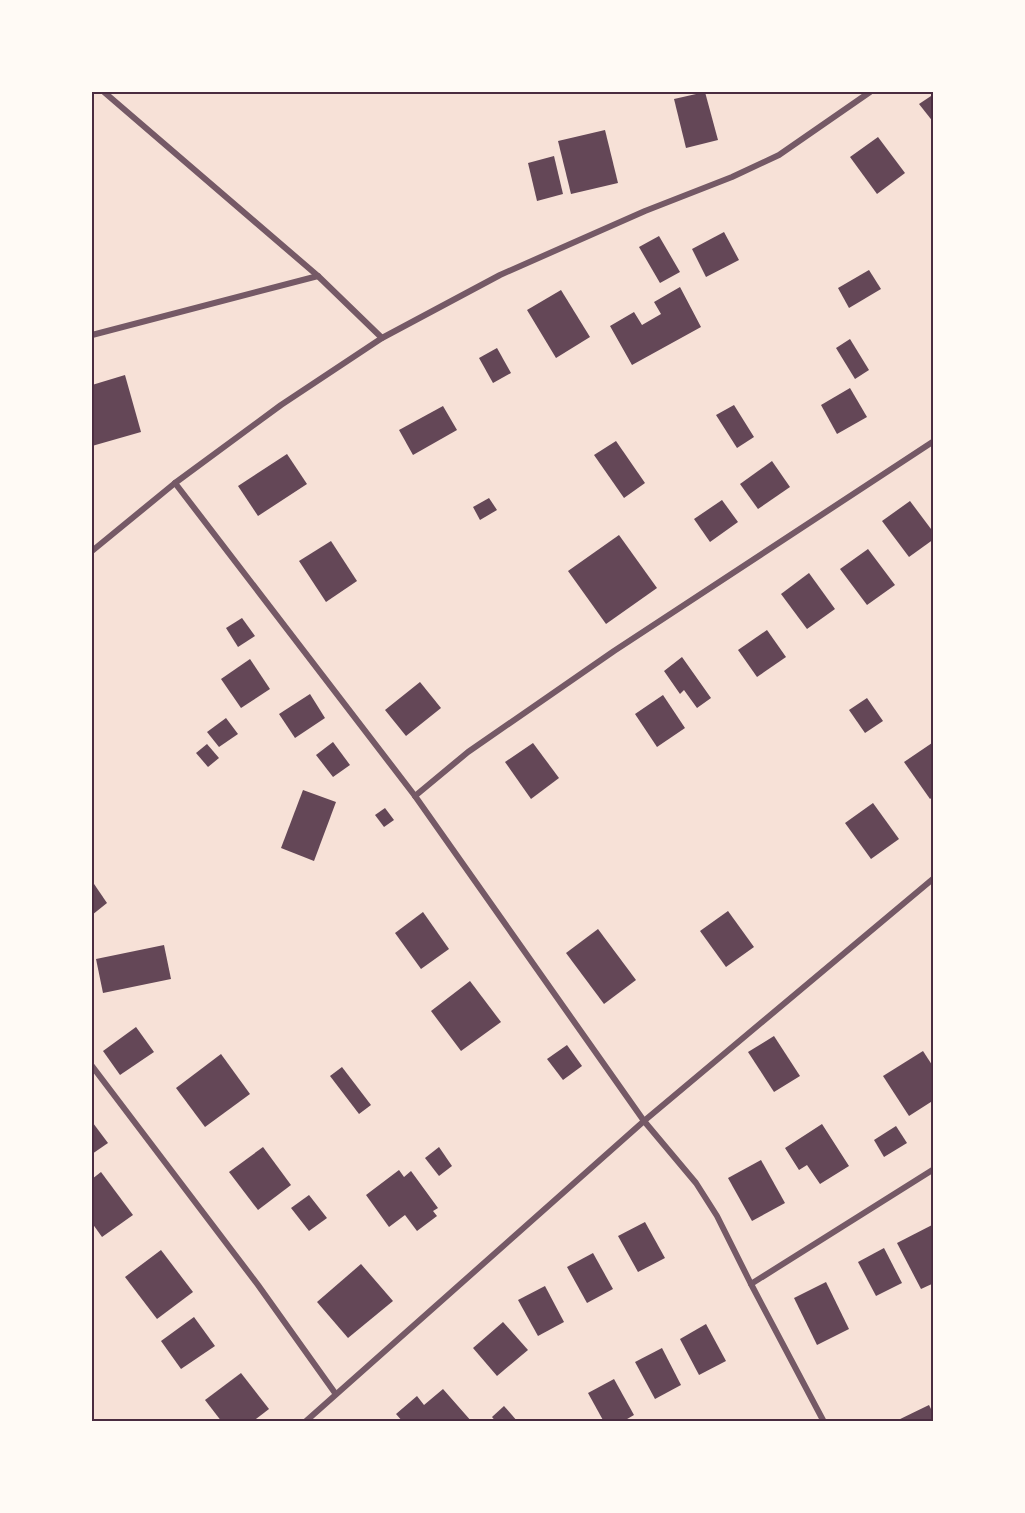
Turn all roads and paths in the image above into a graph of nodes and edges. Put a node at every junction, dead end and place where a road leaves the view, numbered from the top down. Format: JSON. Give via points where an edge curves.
{"nodes":[{"id":1,"x":104,"y":92,"type":"edge"},
{"id":2,"x":870,"y":92,"type":"edge"},
{"id":3,"x":318,"y":276,"type":"junction"},
{"id":4,"x":92,"y":336,"type":"edge"},
{"id":5,"x":382,"y":338,"type":"junction"},
{"id":6,"x":933,"y":441,"type":"edge"},
{"id":7,"x":175,"y":483,"type":"junction"},
{"id":8,"x":92,"y":551,"type":"edge"},
{"id":9,"x":415,"y":795,"type":"junction"},
{"id":10,"x":933,"y":878,"type":"edge"},
{"id":11,"x":92,"y":1066,"type":"edge"},
{"id":12,"x":644,"y":1121,"type":"junction"},
{"id":13,"x":933,"y":1169,"type":"edge"},
{"id":14,"x":751,"y":1284,"type":"junction"},
{"id":15,"x":335,"y":1393,"type":"junction"},
{"id":16,"x":305,"y":1422,"type":"edge"},
{"id":17,"x":824,"y":1422,"type":"edge"}],
"edges":[{"from":1,"to":3,"type":"street"},
{"from":2,"to":5,"type":"street","via":[[771,159],[500,275]]},
{"from":3,"to":4,"type":"street"},
{"from":3,"to":5,"type":"street"},
{"from":5,"to":7,"type":"street"},
{"from":6,"to":9,"type":"street","via":[[614,651],[468,752]]},
{"from":7,"to":8,"type":"street"},
{"from":7,"to":9,"type":"street"},
{"from":9,"to":12,"type":"street"},
{"from":10,"to":12,"type":"street"},
{"from":11,"to":15,"type":"street"},
{"from":12,"to":14,"type":"street","via":[[696,1183]]},
{"from":12,"to":15,"type":"street"},
{"from":13,"to":14,"type":"street"},
{"from":14,"to":17,"type":"street"},
{"from":15,"to":16,"type":"street"}]}
